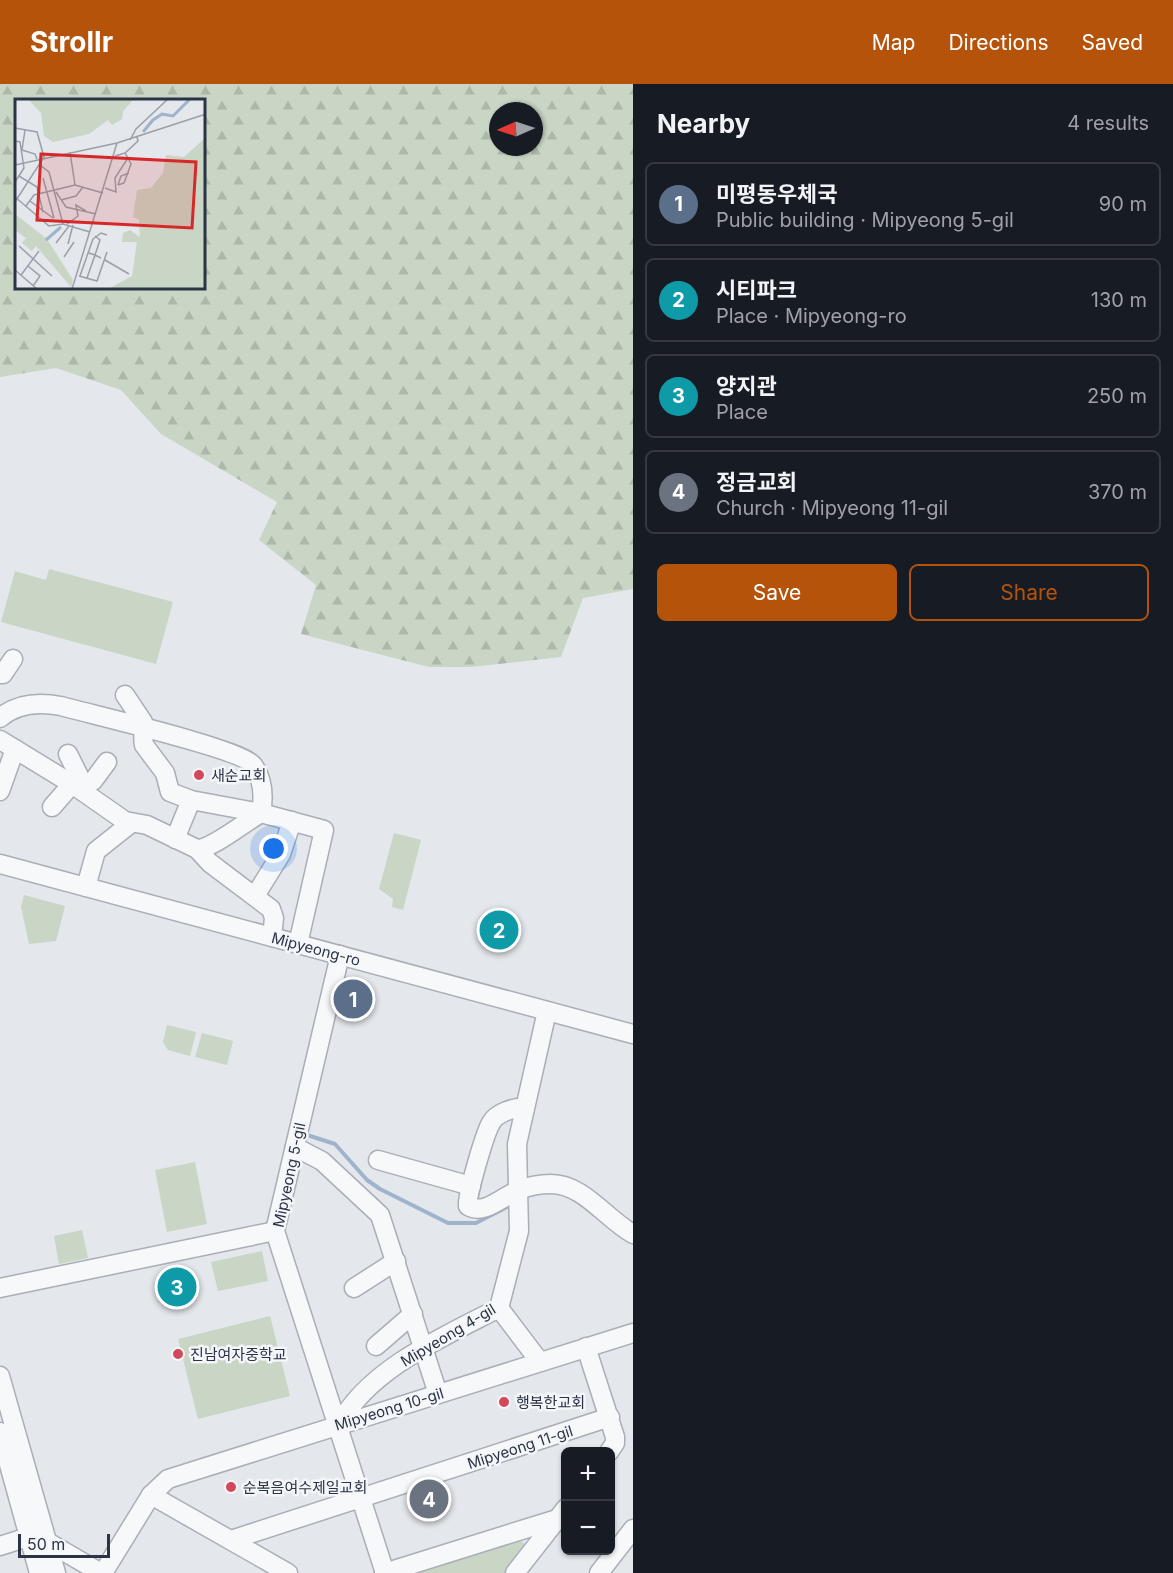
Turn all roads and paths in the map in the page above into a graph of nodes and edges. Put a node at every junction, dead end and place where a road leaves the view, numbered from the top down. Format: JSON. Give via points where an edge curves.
{"nodes":[{"id":1,"x":13,"y":659,"type":"dead end"},
{"id":2,"x":0,"y":674,"type":"edge"},
{"id":3,"x":125,"y":695,"type":"dead end"},
{"id":4,"x":0,"y":718,"type":"edge"},
{"id":5,"x":144,"y":729,"type":"junction"},
{"id":6,"x":18,"y":746,"type":"edge"},
{"id":7,"x":68,"y":754,"type":"dead end"},
{"id":8,"x":106,"y":762,"type":"dead end"},
{"id":9,"x":77,"y":785,"type":"junction"},
{"id":10,"x":0,"y":791,"type":"edge"},
{"id":11,"x":191,"y":800,"type":"junction"},
{"id":12,"x":52,"y":807,"type":"dead end"},
{"id":13,"x":261,"y":813,"type":"junction"},
{"id":14,"x":292,"y":821,"type":"junction"},
{"id":15,"x":130,"y":824,"type":"junction"},
{"id":16,"x":174,"y":839,"type":"junction"},
{"id":17,"x":197,"y":849,"type":"junction"},
{"id":18,"x":0,"y":864,"type":"edge"},
{"id":19,"x":86,"y":887,"type":"junction"},
{"id":20,"x":255,"y":896,"type":"junction"},
{"id":21,"x":272,"y":937,"type":"junction"},
{"id":22,"x":298,"y":944,"type":"junction"},
{"id":23,"x":340,"y":955,"type":"junction"},
{"id":24,"x":547,"y":1011,"type":"junction"},
{"id":25,"x":633,"y":1034,"type":"edge"},
{"id":26,"x":524,"y":1108,"type":"junction"},
{"id":27,"x":295,"y":1147,"type":"junction"},
{"id":28,"x":378,"y":1160,"type":"dead end"},
{"id":29,"x":471,"y":1186,"type":"junction"},
{"id":30,"x":518,"y":1197,"type":"junction"},
{"id":31,"x":275,"y":1231,"type":"junction"},
{"id":32,"x":633,"y":1234,"type":"edge"},
{"id":33,"x":396,"y":1261,"type":"junction"},
{"id":34,"x":0,"y":1288,"type":"edge"},
{"id":35,"x":354,"y":1288,"type":"dead end"},
{"id":36,"x":499,"y":1308,"type":"junction"},
{"id":37,"x":412,"y":1314,"type":"junction"},
{"id":38,"x":633,"y":1333,"type":"edge"},
{"id":39,"x":376,"y":1346,"type":"dead end"},
{"id":40,"x":423,"y":1347,"type":"junction"},
{"id":41,"x":586,"y":1347,"type":"junction"},
{"id":42,"x":540,"y":1362,"type":"junction"},
{"id":43,"x":0,"y":1376,"type":"edge"},
{"id":44,"x":438,"y":1394,"type":"junction"},
{"id":45,"x":610,"y":1417,"type":"junction"},
{"id":46,"x":339,"y":1425,"type":"junction"},
{"id":47,"x":0,"y":1432,"type":"edge"},
{"id":48,"x":612,"y":1447,"type":"edge"},
{"id":49,"x":151,"y":1494,"type":"junction"},
{"id":50,"x":361,"y":1498,"type":"junction"},
{"id":51,"x":561,"y":1518,"type":"edge"},
{"id":52,"x":561,"y":1519,"type":"edge"},
{"id":53,"x":633,"y":1529,"type":"edge"},
{"id":54,"x":37,"y":1539,"type":"junction"},
{"id":55,"x":231,"y":1540,"type":"junction"},
{"id":56,"x":0,"y":1546,"type":"edge"},
{"id":57,"x":603,"y":1561,"type":"edge"},
{"id":58,"x":39,"y":1573,"type":"edge"},
{"id":59,"x":56,"y":1573,"type":"edge"},
{"id":60,"x":102,"y":1573,"type":"edge"},
{"id":61,"x":288,"y":1573,"type":"edge"},
{"id":62,"x":385,"y":1573,"type":"edge"},
{"id":63,"x":515,"y":1573,"type":"edge"}],
"edges":[{"from":1,"to":2,"type":"street"},
{"from":3,"to":5,"type":"street"},
{"from":4,"to":5,"type":"street","via":[[17,707],[54,705]]},
{"from":5,"to":11,"type":"street","via":[[144,745],[165,773],[167,790]]},
{"from":5,"to":13,"type":"street","via":[[248,760],[262,786]]},
{"from":6,"to":9,"type":"street"},
{"from":6,"to":10,"type":"street"},
{"from":7,"to":9,"type":"street"},
{"from":8,"to":9,"type":"street","via":[[95,780]]},
{"from":9,"to":12,"type":"street"},
{"from":9,"to":15,"type":"street"},
{"from":11,"to":13,"type":"street"},
{"from":11,"to":16,"type":"street"},
{"from":13,"to":14,"type":"street"},
{"from":13,"to":17,"type":"street","via":[[212,845]]},
{"from":14,"to":20,"type":"street","via":[[282,854]]},
{"from":14,"to":22,"type":"street","via":[[324,830]]},
{"from":15,"to":16,"type":"street","via":[[147,825]]},
{"from":15,"to":19,"type":"street","via":[[96,851]]},
{"from":16,"to":17,"type":"street"},
{"from":17,"to":20,"type":"street"},
{"from":18,"to":19,"type":"street","name":"Mipyeong-ro"},
{"from":19,"to":21,"type":"street","name":"Mipyeong-ro"},
{"from":20,"to":21,"type":"street","via":[[273,913]]},
{"from":21,"to":22,"type":"street","name":"Mipyeong-ro"},
{"from":22,"to":23,"type":"street","name":"Mipyeong-ro"},
{"from":23,"to":24,"type":"street","name":"Mipyeong-ro"},
{"from":23,"to":27,"type":"street","name":"Mipyeong 5-gil"},
{"from":24,"to":25,"type":"street","name":"Mipyeong-ro"},
{"from":24,"to":26,"type":"street","name":"Mipyeong 4-gil"},
{"from":26,"to":29,"type":"street","via":[[512,1109],[491,1123]]},
{"from":26,"to":30,"type":"street","name":"Mipyeong 4-gil","via":[[516,1155]]},
{"from":27,"to":31,"type":"street","name":"Mipyeong 5-gil"},
{"from":27,"to":33,"type":"street","via":[[321,1161],[374,1207]]},
{"from":28,"to":29,"type":"street"},
{"from":29,"to":30,"type":"street","via":[[467,1204],[476,1209]]},
{"from":30,"to":32,"type":"street","via":[[549,1184],[572,1188]]},
{"from":30,"to":36,"type":"street","name":"Mipyeong 4-gil","via":[[519,1232]]},
{"from":31,"to":34,"type":"street"},
{"from":31,"to":46,"type":"street","name":"Mipyeong 5-gil"},
{"from":33,"to":35,"type":"street"},
{"from":33,"to":37,"type":"street"},
{"from":36,"to":40,"type":"street","name":"Mipyeong 4-gil"},
{"from":36,"to":42,"type":"street"},
{"from":37,"to":39,"type":"street"},
{"from":37,"to":40,"type":"street"},
{"from":38,"to":41,"type":"street","name":"Mipyeong 10-gil"},
{"from":40,"to":44,"type":"street"},
{"from":40,"to":46,"type":"street","name":"Mipyeong 4-gil","via":[[361,1395]]},
{"from":41,"to":42,"type":"street","name":"Mipyeong 10-gil"},
{"from":41,"to":45,"type":"street"},
{"from":42,"to":44,"type":"street","name":"Mipyeong 10-gil"},
{"from":43,"to":54,"type":"street"},
{"from":44,"to":46,"type":"street","name":"Mipyeong 10-gil"},
{"from":45,"to":48,"type":"street","via":[[616,1440]]},
{"from":45,"to":50,"type":"street","name":"Mipyeong 11-gil"},
{"from":46,"to":49,"type":"street","name":"Mipyeong 10-gil","via":[[185,1473],[163,1482]]},
{"from":46,"to":50,"type":"street","name":"Mipyeong 5-gil"},
{"from":47,"to":54,"type":"street"},
{"from":49,"to":55,"type":"street"},
{"from":49,"to":60,"type":"street","name":"Mipyeong 10-gil"},
{"from":50,"to":55,"type":"street"},
{"from":50,"to":62,"type":"street","name":"Mipyeong 5-gil"},
{"from":51,"to":62,"type":"street"},
{"from":52,"to":63,"type":"street"},
{"from":53,"to":57,"type":"street"},
{"from":54,"to":56,"type":"street"},
{"from":54,"to":58,"type":"street"},
{"from":54,"to":59,"type":"street"},
{"from":54,"to":60,"type":"street"},
{"from":55,"to":61,"type":"street"}]}
